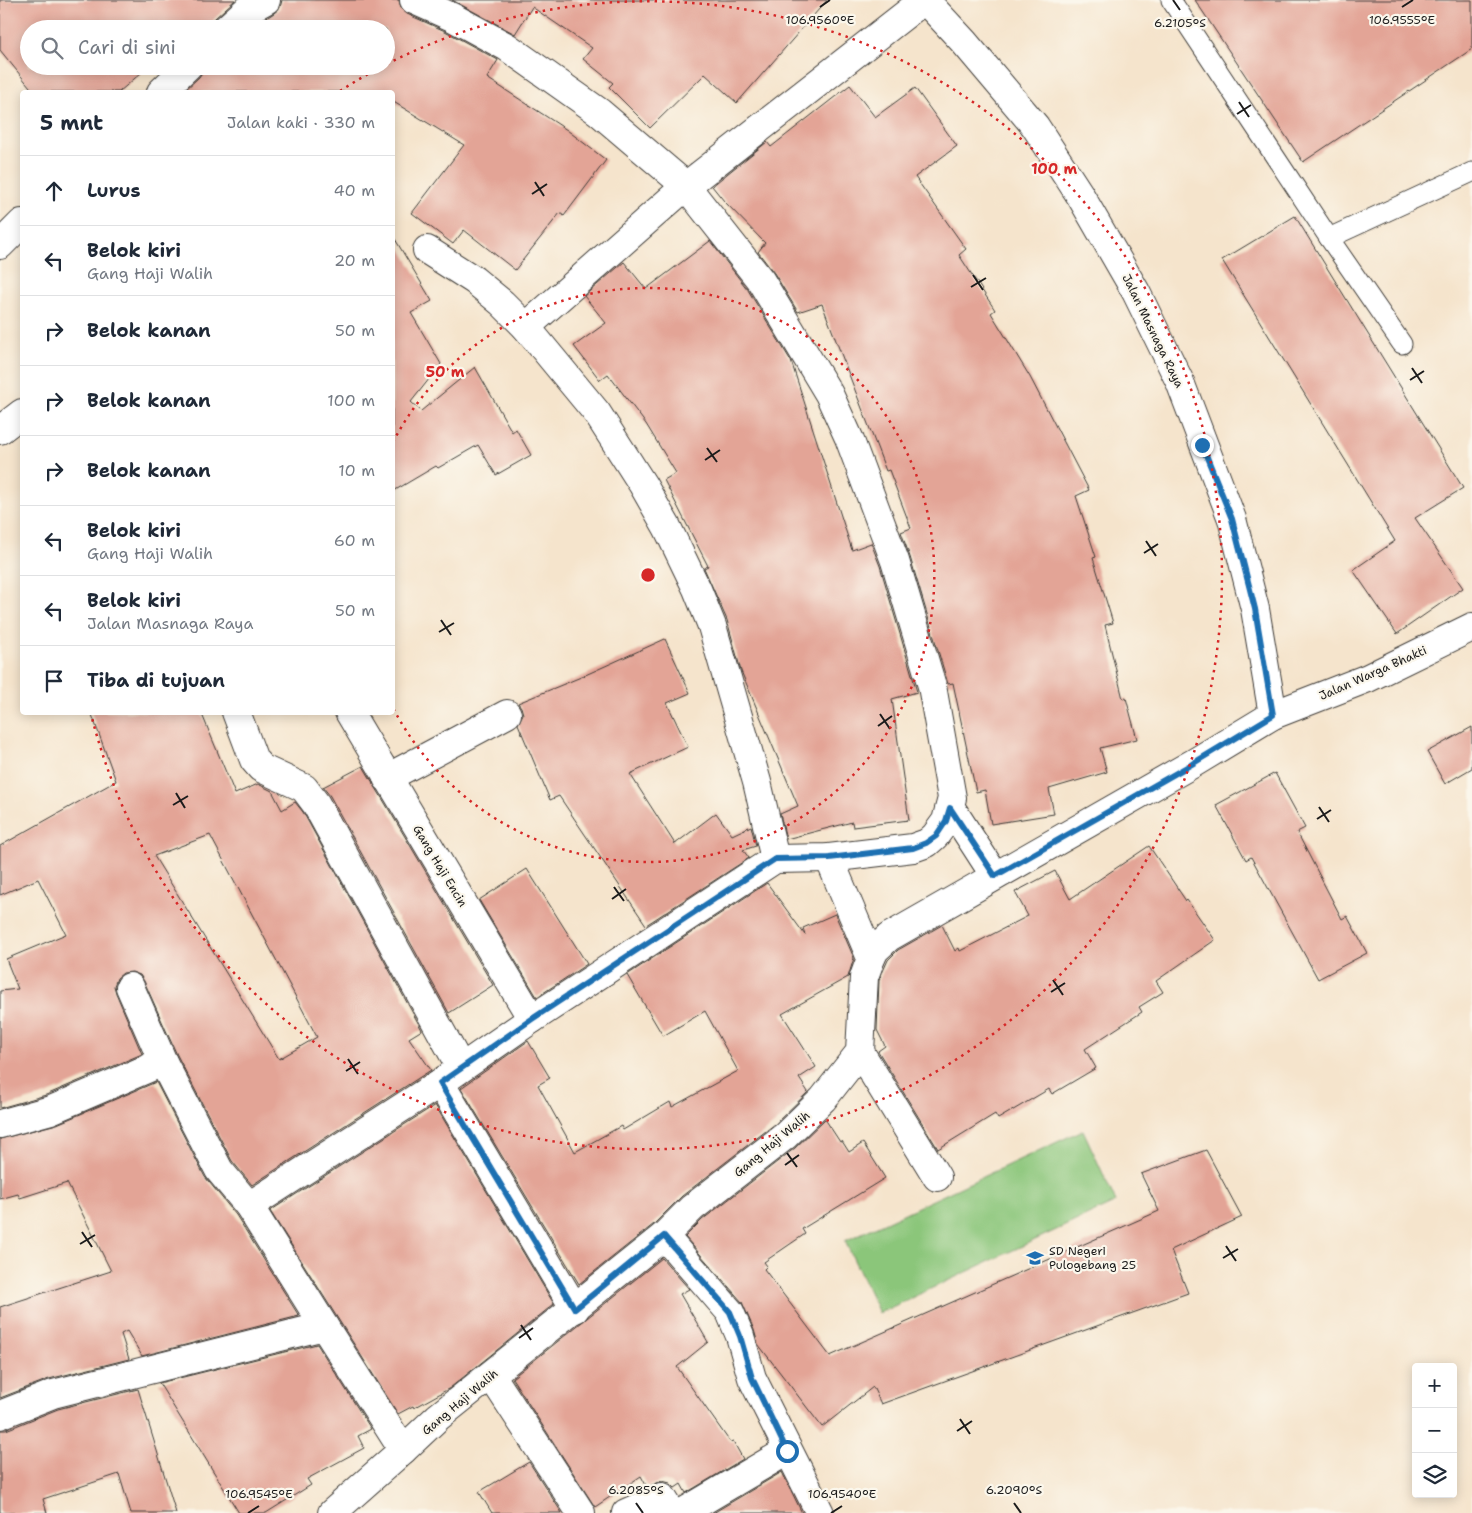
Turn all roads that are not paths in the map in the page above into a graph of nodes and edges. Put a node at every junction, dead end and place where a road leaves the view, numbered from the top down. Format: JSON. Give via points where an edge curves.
{"nodes":[{"id":1,"x":266,"y":0,"type":"edge"},
{"id":2,"x":414,"y":0,"type":"edge"},
{"id":3,"x":924,"y":0,"type":"edge"},
{"id":4,"x":1171,"y":0,"type":"edge"},
{"id":5,"x":236,"y":20,"type":"edge"},
{"id":6,"x":179,"y":75,"type":"edge"},
{"id":7,"x":165,"y":90,"type":"edge"},
{"id":8,"x":1472,"y":172,"type":"edge"},
{"id":9,"x":686,"y":186,"type":"junction"},
{"id":10,"x":20,"y":225,"type":"edge"},
{"id":11,"x":1329,"y":238,"type":"junction"},
{"id":12,"x":0,"y":245,"type":"edge"},
{"id":13,"x":427,"y":250,"type":"dead end"},
{"id":14,"x":526,"y":327,"type":"junction"},
{"id":15,"x":1402,"y":344,"type":"dead end"},
{"id":16,"x":20,"y":414,"type":"edge"},
{"id":17,"x":0,"y":430,"type":"edge"},
{"id":18,"x":1472,"y":627,"type":"edge"},
{"id":19,"x":507,"y":714,"type":"dead end"},
{"id":20,"x":237,"y":715,"type":"edge"},
{"id":21,"x":351,"y":715,"type":"edge"},
{"id":22,"x":1273,"y":715,"type":"junction"},
{"id":23,"x":387,"y":778,"type":"junction"},
{"id":24,"x":950,"y":808,"type":"junction"},
{"id":25,"x":829,"y":858,"type":"junction"},
{"id":26,"x":775,"y":859,"type":"junction"},
{"id":27,"x":995,"y":876,"type":"junction"},
{"id":28,"x":871,"y":958,"type":"junction"},
{"id":29,"x":130,"y":987,"type":"dead end"},
{"id":30,"x":532,"y":1019,"type":"junction"},
{"id":31,"x":860,"y":1052,"type":"junction"},
{"id":32,"x":163,"y":1062,"type":"junction"},
{"id":33,"x":450,"y":1076,"type":"junction"},
{"id":34,"x":0,"y":1124,"type":"edge"},
{"id":35,"x":937,"y":1177,"type":"dead end"},
{"id":36,"x":249,"y":1206,"type":"junction"},
{"id":37,"x":664,"y":1236,"type":"junction"},
{"id":38,"x":575,"y":1309,"type":"junction"},
{"id":39,"x":324,"y":1326,"type":"junction"},
{"id":40,"x":491,"y":1375,"type":"junction"},
{"id":41,"x":0,"y":1415,"type":"edge"},
{"id":42,"x":403,"y":1450,"type":"junction"},
{"id":43,"x":787,"y":1451,"type":"junction"},
{"id":44,"x":332,"y":1513,"type":"edge"},
{"id":45,"x":581,"y":1513,"type":"edge"},
{"id":46,"x":626,"y":1513,"type":"edge"},
{"id":47,"x":672,"y":1513,"type":"edge"},
{"id":48,"x":682,"y":1513,"type":"edge"},
{"id":49,"x":820,"y":1513,"type":"edge"}],
"edges":[{"from":1,"to":5,"type":"street"},
{"from":2,"to":9,"type":"street","via":[[452,17],[506,48],[599,112]]},
{"from":3,"to":9,"type":"street"},
{"from":3,"to":22,"type":"street","name":"Jalan Masnaga Raya","via":[[1035,126],[1080,195],[1136,292],[1176,374],[1232,519],[1255,609]]},
{"from":4,"to":11,"type":"lane"},
{"from":6,"to":7,"type":"street"},
{"from":8,"to":11,"type":"lane"},
{"from":9,"to":14,"type":"street"},
{"from":9,"to":24,"type":"street","via":[[761,281],[829,394],[849,438],[895,561],[932,686],[952,798]]},
{"from":10,"to":12,"type":"street"},
{"from":11,"to":15,"type":"lane"},
{"from":13,"to":14,"type":"street","via":[[474,280]]},
{"from":14,"to":26,"type":"street","via":[[597,413],[643,485],[684,562],[712,626],[757,782]]},
{"from":16,"to":17,"type":"street"},
{"from":18,"to":22,"type":"street","name":"Jalan Warga Bhakti","via":[[1368,678]]},
{"from":19,"to":23,"type":"street"},
{"from":20,"to":33,"type":"street","via":[[260,768],[304,788],[316,804]]},
{"from":21,"to":23,"type":"street","name":"Gang Haji Encin"},
{"from":22,"to":27,"type":"street"},
{"from":23,"to":30,"type":"street","name":"Gang Haji Encin"},
{"from":24,"to":25,"type":"street","via":[[936,836],[926,843],[913,848]]},
{"from":24,"to":27,"type":"street"},
{"from":25,"to":26,"type":"street"},
{"from":25,"to":28,"type":"street"},
{"from":26,"to":30,"type":"street"},
{"from":27,"to":28,"type":"street","via":[[889,937]]},
{"from":28,"to":31,"type":"street","via":[[864,977]]},
{"from":29,"to":32,"type":"street"},
{"from":30,"to":33,"type":"street"},
{"from":31,"to":35,"type":"street"},
{"from":31,"to":37,"type":"street","name":"Gang Haji Walih","via":[[823,1099],[785,1136],[692,1208]]},
{"from":32,"to":34,"type":"street","via":[[51,1110]]},
{"from":32,"to":36,"type":"street","via":[[219,1170]]},
{"from":33,"to":36,"type":"street"},
{"from":33,"to":38,"type":"street"},
{"from":36,"to":39,"type":"street"},
{"from":37,"to":38,"type":"street","name":"Gang Haji Walih"},
{"from":37,"to":43,"type":"street","via":[[730,1312],[752,1378]]},
{"from":38,"to":40,"type":"street","name":"Gang Haji Walih"},
{"from":39,"to":41,"type":"street","via":[[53,1394]]},
{"from":39,"to":42,"type":"street"},
{"from":40,"to":42,"type":"street","name":"Gang Haji Walih"},
{"from":40,"to":45,"type":"street"},
{"from":42,"to":44,"type":"street","name":"Gang Haji Walih"},
{"from":43,"to":48,"type":"street"},
{"from":43,"to":49,"type":"street"},
{"from":46,"to":47,"type":"street","via":[[662,1497]]}]}
